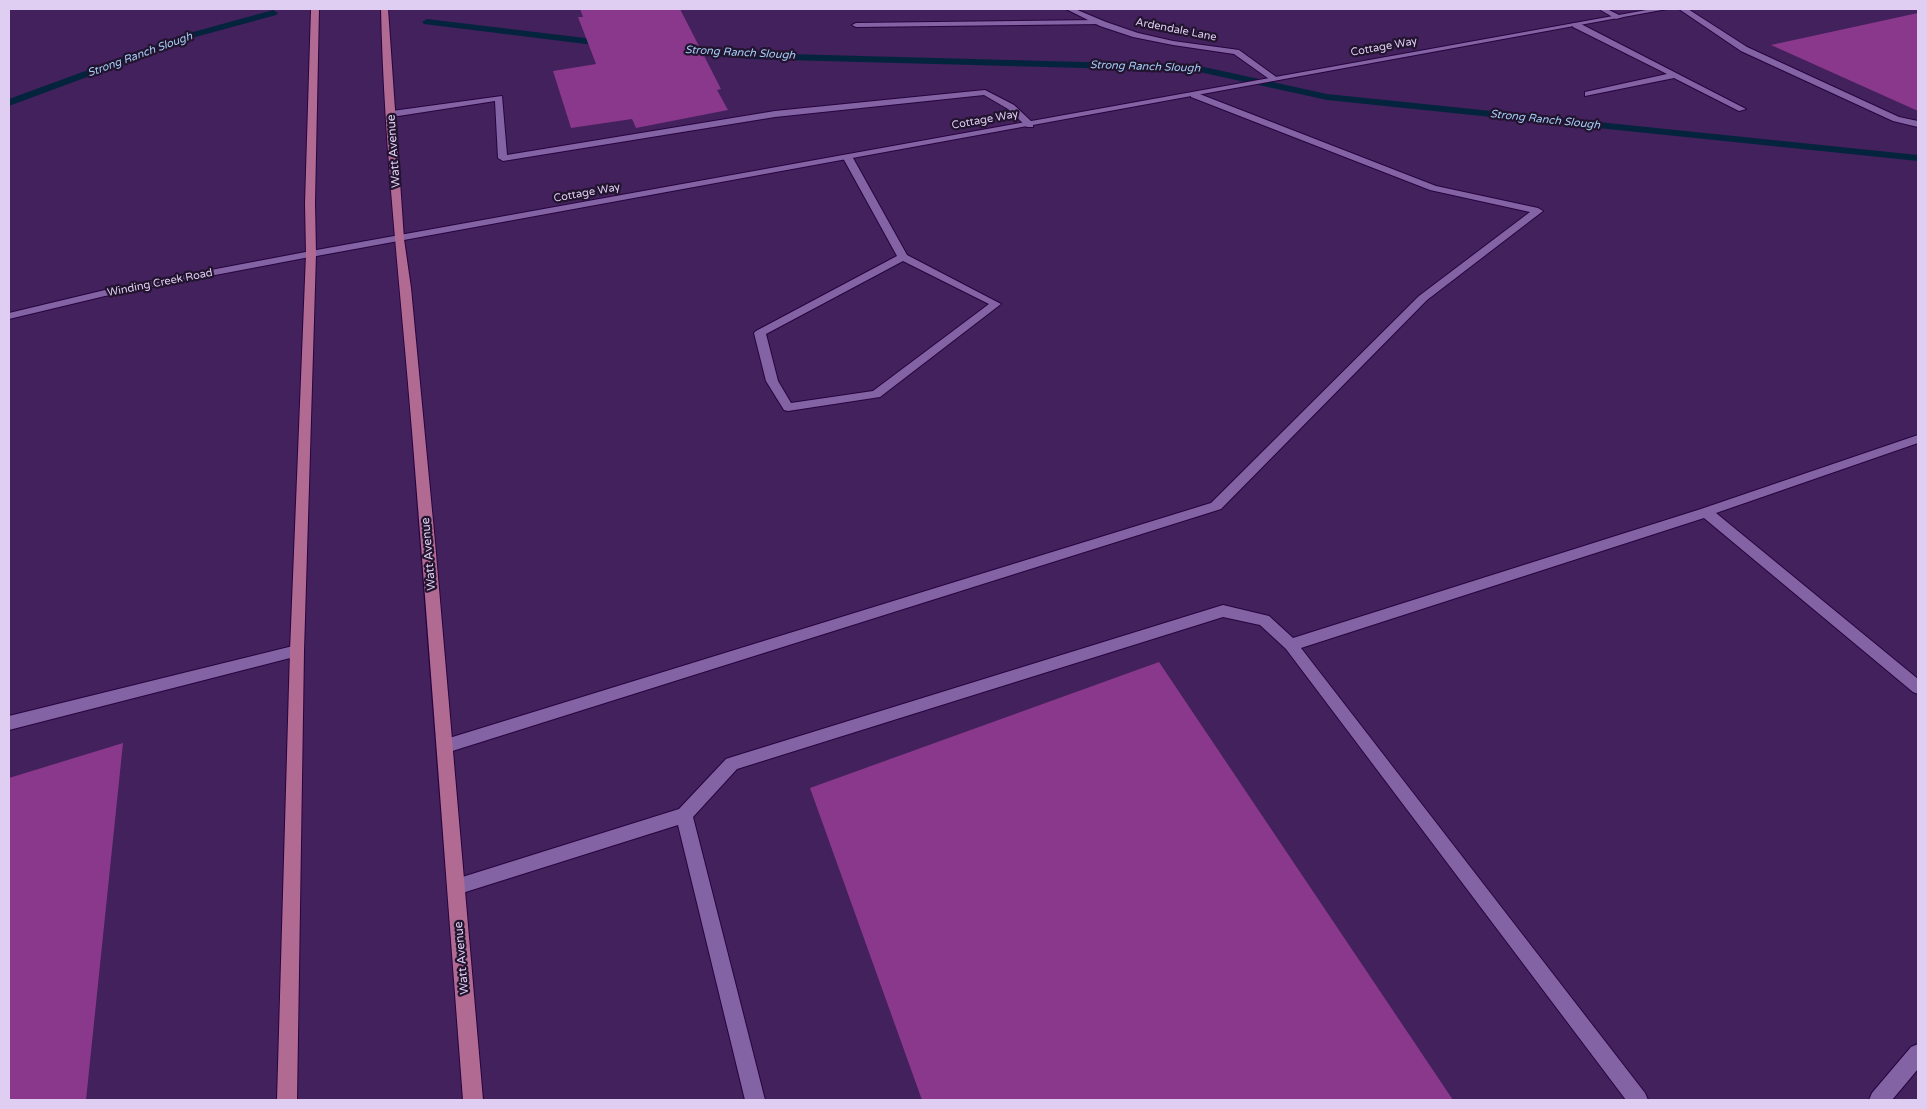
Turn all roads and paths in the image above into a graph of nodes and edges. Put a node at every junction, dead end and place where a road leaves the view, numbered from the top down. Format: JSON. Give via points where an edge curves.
{"nodes":[{"id":1,"x":315,"y":9,"type":"edge"},
{"id":2,"x":384,"y":9,"type":"edge"},
{"id":3,"x":1070,"y":9,"type":"edge"},
{"id":4,"x":1602,"y":9,"type":"edge"},
{"id":5,"x":1663,"y":9,"type":"edge"},
{"id":6,"x":1683,"y":9,"type":"edge"},
{"id":7,"x":1619,"y":17,"type":"junction"},
{"id":8,"x":1098,"y":22,"type":"junction"},
{"id":9,"x":1576,"y":24,"type":"junction"},
{"id":10,"x":856,"y":25,"type":"dead end"},
{"id":11,"x":1676,"y":75,"type":"junction"},
{"id":12,"x":1275,"y":79,"type":"junction"},
{"id":13,"x":1194,"y":94,"type":"junction"},
{"id":14,"x":1588,"y":94,"type":"dead end"},
{"id":15,"x":1742,"y":109,"type":"dead end"},
{"id":16,"x":392,"y":114,"type":"junction"},
{"id":17,"x":1918,"y":124,"type":"edge"},
{"id":18,"x":1030,"y":125,"type":"junction"},
{"id":19,"x":848,"y":158,"type":"junction"},
{"id":20,"x":399,"y":239,"type":"junction"},
{"id":21,"x":311,"y":254,"type":"junction"},
{"id":22,"x":903,"y":257,"type":"junction"},
{"id":23,"x":9,"y":316,"type":"edge"},
{"id":24,"x":1918,"y":439,"type":"edge"},
{"id":25,"x":1706,"y":512,"type":"junction"},
{"id":26,"x":1291,"y":645,"type":"junction"},
{"id":27,"x":296,"y":650,"type":"junction"},
{"id":28,"x":1918,"y":688,"type":"edge"},
{"id":29,"x":9,"y":723,"type":"edge"},
{"id":30,"x":446,"y":746,"type":"junction"},
{"id":31,"x":684,"y":815,"type":"junction"},
{"id":32,"x":456,"y":887,"type":"junction"},
{"id":33,"x":1918,"y":1054,"type":"edge"},
{"id":34,"x":287,"y":1100,"type":"edge"},
{"id":35,"x":473,"y":1100,"type":"edge"},
{"id":36,"x":755,"y":1100,"type":"edge"},
{"id":37,"x":1638,"y":1100,"type":"edge"},
{"id":38,"x":1879,"y":1100,"type":"edge"}],
"edges":[{"from":1,"to":21,"type":"main road"},
{"from":2,"to":16,"type":"main road","name":"Watt Avenue"},
{"from":3,"to":8,"type":"street","name":"Ardendale Lane"},
{"from":4,"to":7,"type":"street"},
{"from":5,"to":7,"type":"street","name":"Cottage Way"},
{"from":6,"to":17,"type":"street","via":[[1744,50],[1896,119]]},
{"from":7,"to":9,"type":"street","name":"Cottage Way"},
{"from":8,"to":10,"type":"street"},
{"from":8,"to":12,"type":"street","name":"Ardendale Lane","via":[[1136,35],[1236,52]]},
{"from":9,"to":11,"type":"street"},
{"from":9,"to":12,"type":"street","name":"Cottage Way"},
{"from":11,"to":14,"type":"street"},
{"from":11,"to":15,"type":"street"},
{"from":12,"to":13,"type":"street","name":"Cottage Way"},
{"from":13,"to":18,"type":"street","name":"Cottage Way"},
{"from":13,"to":30,"type":"street","via":[[1433,188],[1538,211],[1423,298],[1216,506]]},
{"from":16,"to":18,"type":"street","via":[[499,98],[503,158],[775,114],[985,92],[1012,107]]},
{"from":16,"to":20,"type":"main road","name":"Watt Avenue"},
{"from":18,"to":19,"type":"street","name":"Cottage Way"},
{"from":19,"to":20,"type":"street","name":"Cottage Way"},
{"from":19,"to":22,"type":"street"},
{"from":20,"to":21,"type":"street","name":"Cottage Way"},
{"from":20,"to":30,"type":"main road","name":"Watt Avenue"},
{"from":21,"to":23,"type":"street","name":"Winding Creek Road","via":[[105,293]]},
{"from":21,"to":27,"type":"main road"},
{"from":22,"to":22,"type":"street","via":[[996,304],[876,394],[788,407],[772,381],[760,334]]},
{"from":24,"to":25,"type":"street"},
{"from":25,"to":26,"type":"street"},
{"from":25,"to":28,"type":"street"},
{"from":26,"to":31,"type":"street","via":[[1264,620],[1223,611],[732,764]]},
{"from":26,"to":37,"type":"street"},
{"from":27,"to":29,"type":"street"},
{"from":27,"to":34,"type":"main road"},
{"from":30,"to":32,"type":"main road","name":"Watt Avenue"},
{"from":31,"to":32,"type":"street"},
{"from":31,"to":36,"type":"street"},
{"from":32,"to":35,"type":"main road","name":"Watt Avenue"},
{"from":33,"to":38,"type":"street"}]}
